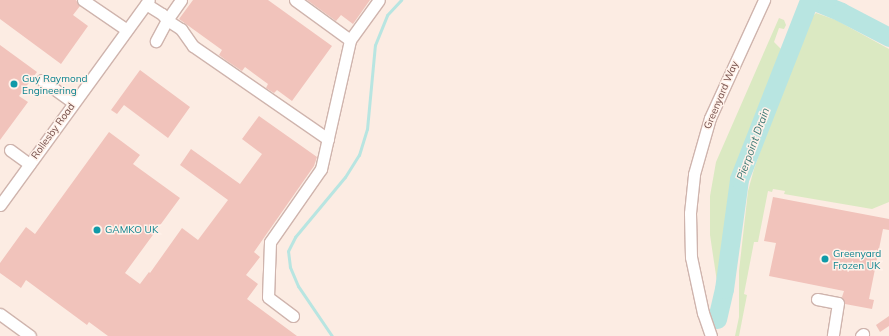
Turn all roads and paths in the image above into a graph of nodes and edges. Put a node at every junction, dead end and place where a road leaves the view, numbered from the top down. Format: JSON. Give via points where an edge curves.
{"nodes":[{"id":1,"x":83,"y":0,"type":"edge"},
{"id":2,"x":181,"y":0,"type":"edge"},
{"id":3,"x":295,"y":0,"type":"edge"},
{"id":4,"x":379,"y":0,"type":"edge"},
{"id":5,"x":764,"y":0,"type":"edge"},
{"id":6,"x":148,"y":2,"type":"edge"},
{"id":7,"x":167,"y":20,"type":"junction"},
{"id":8,"x":127,"y":30,"type":"junction"},
{"id":9,"x":350,"y":40,"type":"junction"},
{"id":10,"x":156,"y":41,"type":"dead end"},
{"id":11,"x":42,"y":80,"type":"dead end"},
{"id":12,"x":74,"y":102,"type":"junction"},
{"id":13,"x":328,"y":139,"type":"junction"},
{"id":14,"x":10,"y":150,"type":"dead end"},
{"id":15,"x":29,"y":164,"type":"junction"},
{"id":16,"x":0,"y":205,"type":"edge"},
{"id":17,"x":817,"y":299,"type":"dead end"},
{"id":18,"x":0,"y":314,"type":"edge"},
{"id":19,"x":293,"y":316,"type":"dead end"},
{"id":20,"x":30,"y":336,"type":"edge"},
{"id":21,"x":712,"y":336,"type":"edge"},
{"id":22,"x":833,"y":336,"type":"edge"}],
"edges":[{"from":1,"to":8,"type":"street"},
{"from":2,"to":7,"type":"street"},
{"from":3,"to":9,"type":"street"},
{"from":4,"to":9,"type":"street"},
{"from":5,"to":21,"type":"street","name":"Greenyard Way","via":[[710,118],[694,174],[690,213],[691,257],[703,313]]},
{"from":6,"to":7,"type":"street"},
{"from":6,"to":8,"type":"street","name":"Rollesby Road"},
{"from":7,"to":10,"type":"street"},
{"from":7,"to":13,"type":"street","via":[[181,29],[193,46]]},
{"from":8,"to":12,"type":"street","name":"Rollesby Road"},
{"from":9,"to":13,"type":"street"},
{"from":11,"to":12,"type":"street"},
{"from":12,"to":15,"type":"street","name":"Rollesby Road"},
{"from":13,"to":19,"type":"street","via":[[321,169],[270,242],[268,297]]},
{"from":14,"to":15,"type":"street"},
{"from":15,"to":16,"type":"street","name":"Rollesby Road"},
{"from":17,"to":22,"type":"street","via":[[838,303]]},
{"from":18,"to":20,"type":"street"}]}
